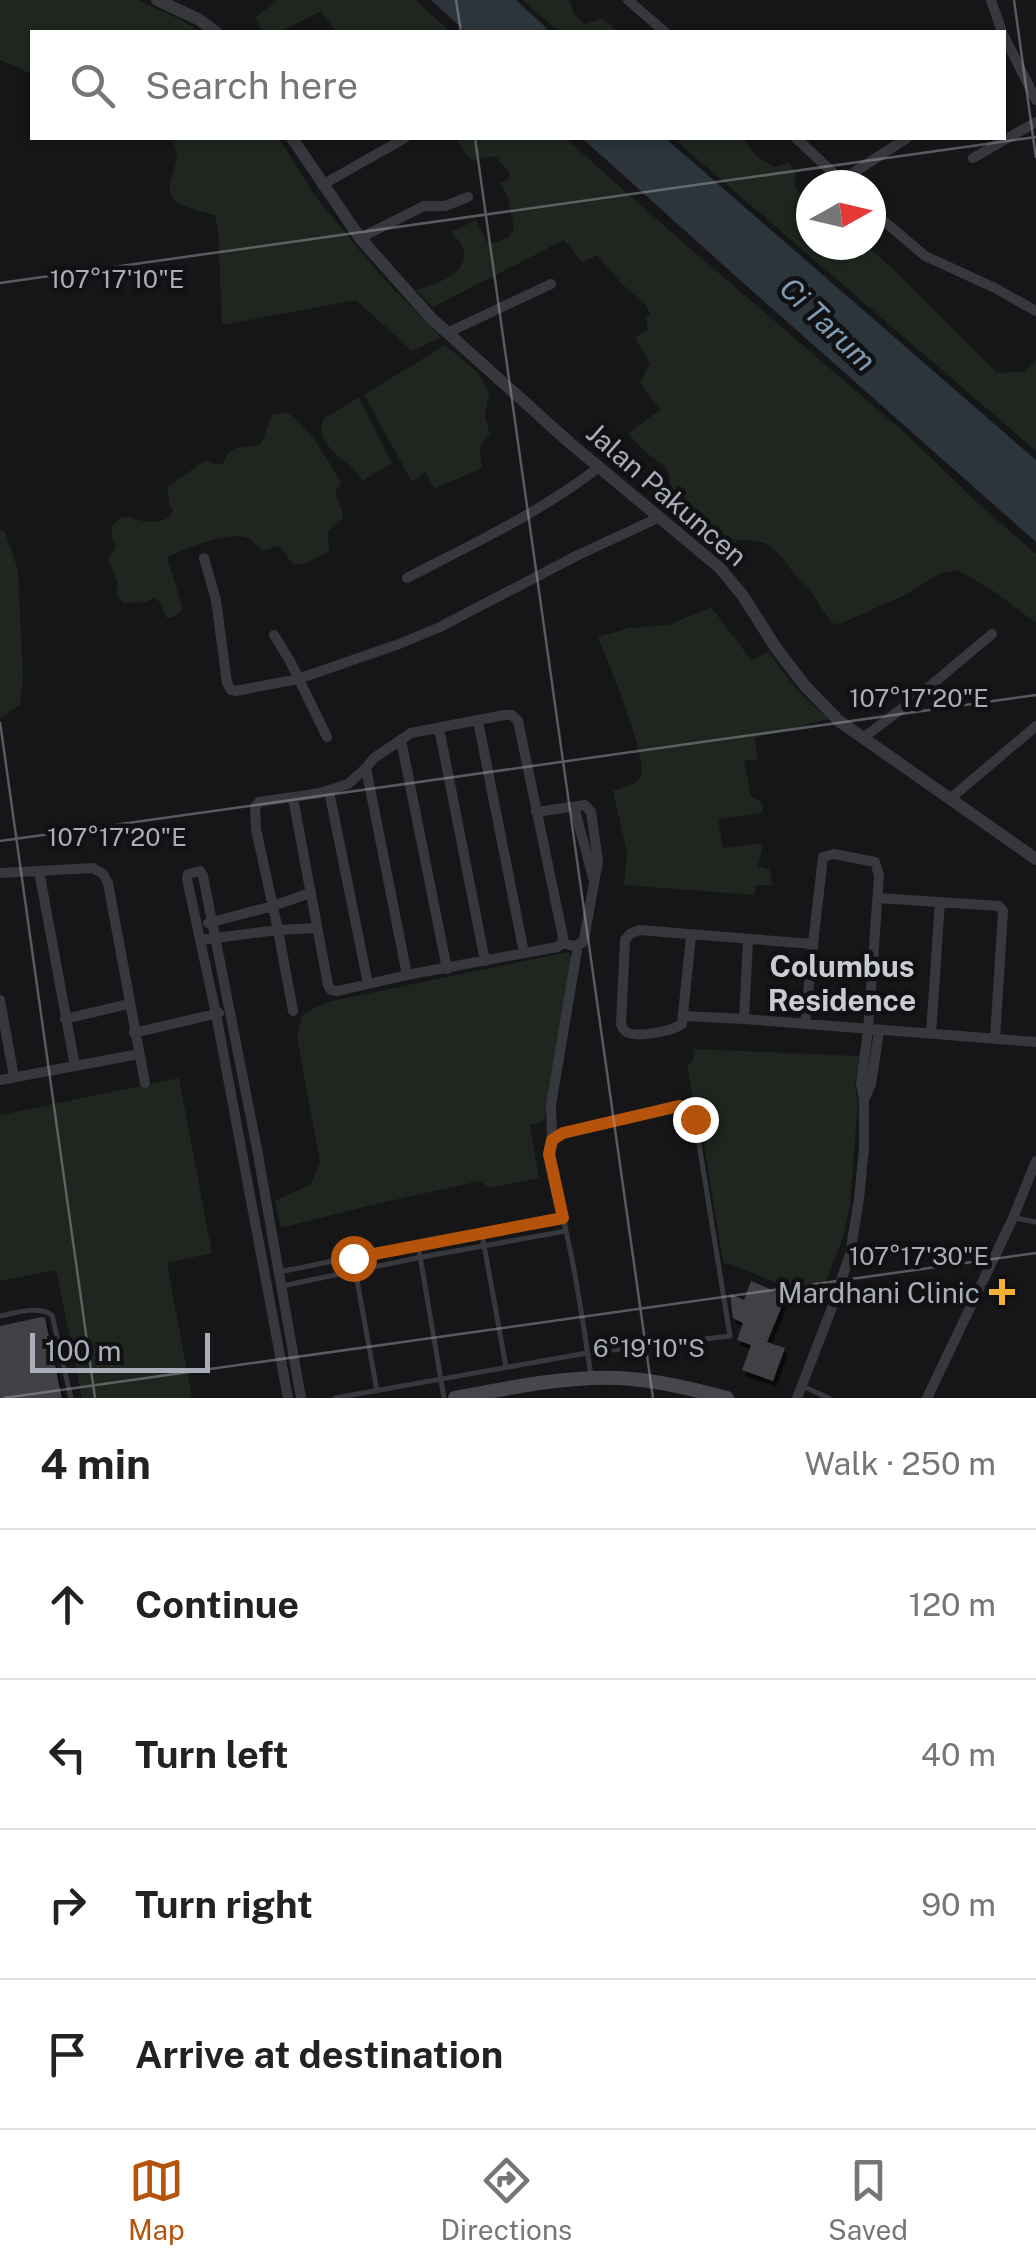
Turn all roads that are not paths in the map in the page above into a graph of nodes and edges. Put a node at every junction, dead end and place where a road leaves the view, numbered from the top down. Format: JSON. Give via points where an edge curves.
{"nodes":[{"id":1,"x":157,"y":0,"type":"edge"},
{"id":2,"x":628,"y":0,"type":"edge"},
{"id":3,"x":991,"y":0,"type":"edge"},
{"id":4,"x":213,"y":30,"type":"edge"},
{"id":5,"x":663,"y":30,"type":"edge"},
{"id":6,"x":1002,"y":30,"type":"edge"},
{"id":7,"x":1007,"y":56,"type":"edge"},
{"id":8,"x":1036,"y":100,"type":"edge"},
{"id":9,"x":1036,"y":122,"type":"edge"},
{"id":10,"x":1006,"y":139,"type":"edge"},
{"id":11,"x":293,"y":140,"type":"edge"},
{"id":12,"x":401,"y":140,"type":"edge"},
{"id":13,"x":798,"y":140,"type":"edge"},
{"id":14,"x":904,"y":140,"type":"edge"},
{"id":15,"x":1004,"y":140,"type":"edge"},
{"id":16,"x":973,"y":158,"type":"dead end"},
{"id":17,"x":830,"y":170,"type":"edge"},
{"id":18,"x":862,"y":170,"type":"edge"},
{"id":19,"x":322,"y":184,"type":"junction"},
{"id":20,"x":468,"y":197,"type":"dead end"},
{"id":21,"x":886,"y":223,"type":"edge"},
{"id":22,"x":360,"y":238,"type":"junction"},
{"id":23,"x":551,"y":284,"type":"dead end"},
{"id":24,"x":1036,"y":310,"type":"edge"},
{"id":25,"x":447,"y":333,"type":"junction"},
{"id":26,"x":599,"y":467,"type":"junction"},
{"id":27,"x":658,"y":518,"type":"junction"},
{"id":28,"x":204,"y":558,"type":"dead end"},
{"id":29,"x":407,"y":578,"type":"dead end"},
{"id":30,"x":992,"y":634,"type":"dead end"},
{"id":31,"x":274,"y":635,"type":"dead end"},
{"id":32,"x":298,"y":679,"type":"junction"},
{"id":33,"x":478,"y":722,"type":"junction"},
{"id":34,"x":1036,"y":726,"type":"edge"},
{"id":35,"x":439,"y":728,"type":"junction"},
{"id":36,"x":326,"y":737,"type":"dead end"},
{"id":37,"x":863,"y":738,"type":"junction"},
{"id":38,"x":400,"y":740,"type":"junction"},
{"id":39,"x":366,"y":768,"type":"junction"},
{"id":40,"x":329,"y":791,"type":"junction"},
{"id":41,"x":293,"y":798,"type":"junction"},
{"id":42,"x":950,"y":798,"type":"junction"},
{"id":43,"x":536,"y":812,"type":"junction"},
{"id":44,"x":1036,"y":858,"type":"edge"},
{"id":45,"x":39,"y":871,"type":"junction"},
{"id":46,"x":0,"y":873,"type":"edge"},
{"id":47,"x":310,"y":893,"type":"junction"},
{"id":48,"x":878,"y":898,"type":"junction"},
{"id":49,"x":940,"y":902,"type":"junction"},
{"id":50,"x":273,"y":906,"type":"junction"},
{"id":51,"x":212,"y":922,"type":"junction"},
{"id":52,"x":197,"y":924,"type":"junction"},
{"id":53,"x":317,"y":928,"type":"junction"},
{"id":54,"x":278,"y":930,"type":"junction"},
{"id":55,"x":691,"y":936,"type":"junction"},
{"id":56,"x":215,"y":938,"type":"junction"},
{"id":57,"x":200,"y":940,"type":"junction"},
{"id":58,"x":748,"y":940,"type":"junction"},
{"id":59,"x":562,"y":943,"type":"junction"},
{"id":60,"x":813,"y":944,"type":"junction"},
{"id":61,"x":578,"y":945,"type":"junction"},
{"id":62,"x":524,"y":953,"type":"junction"},
{"id":63,"x":485,"y":961,"type":"junction"},
{"id":64,"x":446,"y":968,"type":"junction"},
{"id":65,"x":407,"y":975,"type":"junction"},
{"id":66,"x":368,"y":984,"type":"junction"},
{"id":67,"x":0,"y":1000,"type":"edge"},
{"id":68,"x":128,"y":1004,"type":"junction"},
{"id":69,"x":230,"y":1010,"type":"junction"},
{"id":70,"x":293,"y":1011,"type":"dead end"},
{"id":71,"x":216,"y":1014,"type":"junction"},
{"id":72,"x":684,"y":1016,"type":"junction"},
{"id":73,"x":65,"y":1018,"type":"junction"},
{"id":74,"x":744,"y":1019,"type":"junction"},
{"id":75,"x":805,"y":1024,"type":"junction"},
{"id":76,"x":874,"y":1030,"type":"junction"},
{"id":77,"x":134,"y":1033,"type":"junction"},
{"id":78,"x":931,"y":1033,"type":"junction"},
{"id":79,"x":995,"y":1039,"type":"junction"},
{"id":80,"x":1036,"y":1042,"type":"edge"},
{"id":81,"x":138,"y":1054,"type":"junction"},
{"id":82,"x":74,"y":1066,"type":"junction"},
{"id":83,"x":14,"y":1078,"type":"junction"},
{"id":84,"x":0,"y":1080,"type":"edge"},
{"id":85,"x":144,"y":1083,"type":"dead end"},
{"id":86,"x":552,"y":1140,"type":"junction"},
{"id":87,"x":1036,"y":1161,"type":"edge"},
{"id":88,"x":563,"y":1218,"type":"junction"},
{"id":89,"x":1013,"y":1218,"type":"junction"},
{"id":90,"x":1036,"y":1222,"type":"edge"},
{"id":91,"x":566,"y":1231,"type":"junction"},
{"id":92,"x":482,"y":1234,"type":"junction"},
{"id":93,"x":418,"y":1244,"type":"junction"},
{"id":94,"x":485,"y":1245,"type":"junction"},
{"id":95,"x":422,"y":1257,"type":"junction"},
{"id":96,"x":353,"y":1258,"type":"junction"},
{"id":97,"x":356,"y":1271,"type":"junction"},
{"id":98,"x":279,"y":1272,"type":"junction"},
{"id":99,"x":282,"y":1286,"type":"junction"},
{"id":100,"x":0,"y":1316,"type":"edge"},
{"id":101,"x":588,"y":1353,"type":"junction"},
{"id":102,"x":506,"y":1366,"type":"junction"},
{"id":103,"x":591,"y":1379,"type":"junction"},
{"id":104,"x":441,"y":1380,"type":"junction"},
{"id":105,"x":802,"y":1386,"type":"junction"},
{"id":106,"x":377,"y":1390,"type":"junction"},
{"id":107,"x":729,"y":1393,"type":"edge"},
{"id":108,"x":71,"y":1398,"type":"edge"},
{"id":109,"x":288,"y":1398,"type":"edge"},
{"id":110,"x":302,"y":1398,"type":"edge"},
{"id":111,"x":336,"y":1398,"type":"edge"},
{"id":112,"x":444,"y":1398,"type":"edge"},
{"id":113,"x":455,"y":1398,"type":"edge"},
{"id":114,"x":593,"y":1398,"type":"edge"},
{"id":115,"x":798,"y":1398,"type":"edge"},
{"id":116,"x":829,"y":1398,"type":"edge"},
{"id":117,"x":928,"y":1398,"type":"edge"}],
"edges":[{"from":1,"to":4,"type":"street"},
{"from":2,"to":5,"type":"street"},
{"from":3,"to":6,"type":"street"},
{"from":7,"to":8,"type":"street"},
{"from":9,"to":10,"type":"street"},
{"from":11,"to":19,"type":"street","name":"Jalan Pakuncen"},
{"from":12,"to":19,"type":"street"},
{"from":13,"to":17,"type":"street"},
{"from":14,"to":18,"type":"street"},
{"from":15,"to":16,"type":"street"},
{"from":19,"to":22,"type":"street","name":"Jalan Pakuncen"},
{"from":20,"to":22,"type":"street","via":[[424,206]]},
{"from":21,"to":24,"type":"street","via":[[925,256]]},
{"from":22,"to":25,"type":"street","name":"Jalan Pakuncen"},
{"from":23,"to":25,"type":"street"},
{"from":25,"to":26,"type":"street","name":"Jalan Pakuncen"},
{"from":26,"to":27,"type":"street","name":"Jalan Pakuncen"},
{"from":26,"to":29,"type":"street","via":[[568,492]]},
{"from":27,"to":32,"type":"street","via":[[440,627]]},
{"from":27,"to":37,"type":"street","name":"Jalan Pakuncen","via":[[720,568],[805,686]]},
{"from":28,"to":32,"type":"street","via":[[230,690]]},
{"from":30,"to":37,"type":"street"},
{"from":31,"to":32,"type":"street"},
{"from":32,"to":36,"type":"street"},
{"from":33,"to":35,"type":"street"},
{"from":33,"to":43,"type":"street","via":[[504,714],[518,722]]},
{"from":33,"to":62,"type":"street"},
{"from":34,"to":42,"type":"street"},
{"from":35,"to":38,"type":"street"},
{"from":35,"to":63,"type":"street"},
{"from":37,"to":42,"type":"street","name":"Jalan Pakuncen"},
{"from":38,"to":39,"type":"street"},
{"from":38,"to":64,"type":"street"},
{"from":39,"to":40,"type":"street"},
{"from":39,"to":65,"type":"street"},
{"from":40,"to":41,"type":"street"},
{"from":40,"to":66,"type":"street"},
{"from":41,"to":47,"type":"street"},
{"from":41,"to":50,"type":"street","via":[[256,807]]},
{"from":42,"to":44,"type":"street","name":"Jalan Pakuncen"},
{"from":43,"to":59,"type":"street"},
{"from":43,"to":61,"type":"street","via":[[585,805],[590,812],[598,861]]},
{"from":45,"to":46,"type":"street"},
{"from":45,"to":68,"type":"street","via":[[93,868],[108,882]]},
{"from":45,"to":73,"type":"street"},
{"from":47,"to":50,"type":"street"},
{"from":47,"to":53,"type":"street"},
{"from":48,"to":49,"type":"street"},
{"from":48,"to":60,"type":"street","via":[[875,862],[822,857]]},
{"from":48,"to":76,"type":"street"},
{"from":49,"to":78,"type":"street"},
{"from":49,"to":79,"type":"street","via":[[996,904],[1003,911]]},
{"from":50,"to":51,"type":"street"},
{"from":50,"to":54,"type":"street"},
{"from":51,"to":52,"type":"street"},
{"from":51,"to":52,"type":"street","via":[[200,871],[186,876]]},
{"from":51,"to":56,"type":"street"},
{"from":52,"to":57,"type":"street"},
{"from":53,"to":54,"type":"street"},
{"from":53,"to":66,"type":"street","via":[[331,990]]},
{"from":54,"to":56,"type":"street"},
{"from":54,"to":70,"type":"street"},
{"from":55,"to":58,"type":"street"},
{"from":55,"to":72,"type":"street"},
{"from":55,"to":72,"type":"street","via":[[638,930],[625,940],[624,1030],[676,1029]]},
{"from":56,"to":57,"type":"street"},
{"from":56,"to":69,"type":"street"},
{"from":57,"to":71,"type":"street"},
{"from":58,"to":60,"type":"street"},
{"from":58,"to":74,"type":"street"},
{"from":59,"to":61,"type":"street"},
{"from":59,"to":62,"type":"street"},
{"from":60,"to":75,"type":"street"},
{"from":61,"to":86,"type":"street","via":[[551,1105]]},
{"from":62,"to":63,"type":"street"},
{"from":63,"to":64,"type":"street"},
{"from":64,"to":65,"type":"street"},
{"from":65,"to":66,"type":"street"},
{"from":67,"to":83,"type":"street"},
{"from":68,"to":73,"type":"street"},
{"from":68,"to":77,"type":"street"},
{"from":69,"to":71,"type":"street"},
{"from":69,"to":98,"type":"street"},
{"from":71,"to":77,"type":"street"},
{"from":71,"to":109,"type":"street"},
{"from":72,"to":74,"type":"street"},
{"from":73,"to":82,"type":"street"},
{"from":74,"to":75,"type":"street"},
{"from":75,"to":76,"type":"street"},
{"from":76,"to":78,"type":"street"},
{"from":76,"to":105,"type":"street","via":[[861,1084],[864,1148],[850,1254]]},
{"from":77,"to":81,"type":"street"},
{"from":78,"to":79,"type":"street"},
{"from":79,"to":80,"type":"street"},
{"from":81,"to":82,"type":"street"},
{"from":81,"to":85,"type":"street"},
{"from":82,"to":83,"type":"street"},
{"from":83,"to":84,"type":"street"},
{"from":86,"to":88,"type":"lane"},
{"from":86,"to":101,"type":"lane","via":[[679,1106],[695,1119],[730,1336]]},
{"from":87,"to":89,"type":"street"},
{"from":88,"to":91,"type":"lane"},
{"from":88,"to":92,"type":"lane"},
{"from":89,"to":90,"type":"lane"},
{"from":89,"to":117,"type":"street"},
{"from":91,"to":94,"type":"lane"},
{"from":91,"to":101,"type":"lane"},
{"from":92,"to":93,"type":"lane"},
{"from":92,"to":94,"type":"lane"},
{"from":93,"to":95,"type":"lane"},
{"from":93,"to":96,"type":"lane"},
{"from":94,"to":95,"type":"lane"},
{"from":94,"to":102,"type":"lane"},
{"from":95,"to":97,"type":"lane"},
{"from":95,"to":104,"type":"lane"},
{"from":96,"to":97,"type":"lane"},
{"from":96,"to":98,"type":"lane"},
{"from":97,"to":99,"type":"lane"},
{"from":97,"to":106,"type":"lane"},
{"from":98,"to":99,"type":"street"},
{"from":99,"to":110,"type":"street"},
{"from":100,"to":108,"type":"lane","via":[[34,1310],[52,1315]]},
{"from":101,"to":102,"type":"lane"},
{"from":101,"to":103,"type":"lane"},
{"from":102,"to":104,"type":"lane"},
{"from":103,"to":107,"type":"main road"},
{"from":103,"to":113,"type":"main road"},
{"from":103,"to":114,"type":"main road"},
{"from":104,"to":106,"type":"lane"},
{"from":104,"to":112,"type":"lane"},
{"from":105,"to":115,"type":"street"},
{"from":105,"to":116,"type":"lane"},
{"from":106,"to":111,"type":"lane"}]}
